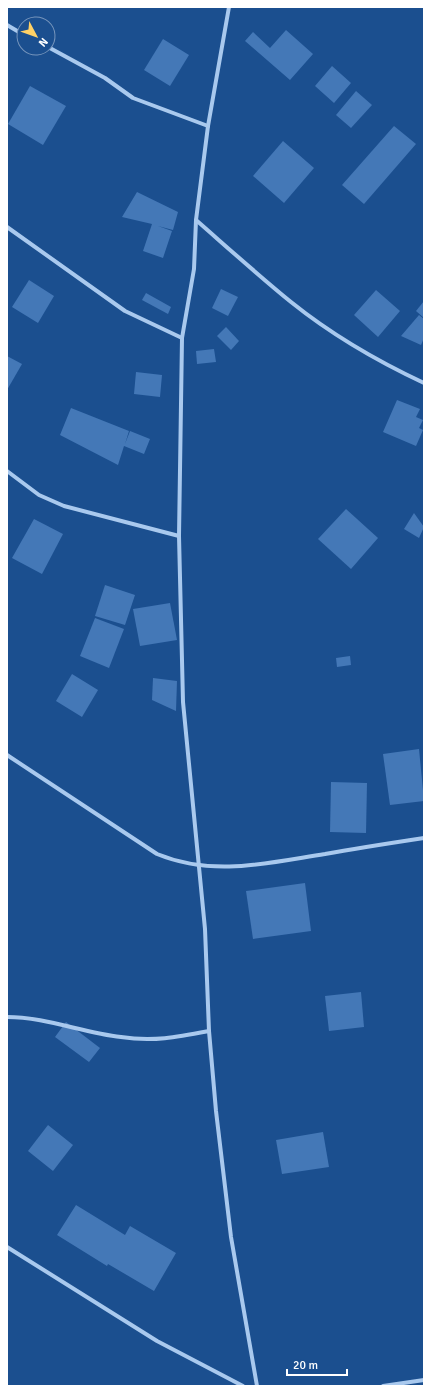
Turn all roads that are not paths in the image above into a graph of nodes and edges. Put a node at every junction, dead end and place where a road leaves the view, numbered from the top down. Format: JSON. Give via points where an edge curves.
{"nodes":[{"id":1,"x":229,"y":7,"type":"edge"},
{"id":2,"x":7,"y":25,"type":"edge"},
{"id":3,"x":16,"y":30,"type":"edge"},
{"id":4,"x":56,"y":51,"type":"edge"},
{"id":5,"x":208,"y":126,"type":"junction"},
{"id":6,"x":196,"y":220,"type":"junction"},
{"id":7,"x":7,"y":227,"type":"edge"},
{"id":8,"x":182,"y":338,"type":"junction"},
{"id":9,"x":424,"y":383,"type":"edge"},
{"id":10,"x":7,"y":471,"type":"edge"},
{"id":11,"x":179,"y":536,"type":"junction"},
{"id":12,"x":7,"y":755,"type":"edge"},
{"id":13,"x":424,"y":838,"type":"edge"},
{"id":14,"x":199,"y":865,"type":"junction"},
{"id":15,"x":7,"y":1017,"type":"edge"},
{"id":16,"x":209,"y":1031,"type":"junction"},
{"id":17,"x":7,"y":1247,"type":"edge"},
{"id":18,"x":424,"y":1380,"type":"edge"},
{"id":19,"x":243,"y":1386,"type":"edge"},
{"id":20,"x":257,"y":1386,"type":"edge"},
{"id":21,"x":383,"y":1386,"type":"edge"}],
"edges":[{"from":1,"to":5,"type":"street"},
{"from":2,"to":3,"type":"street"},
{"from":4,"to":5,"type":"street","via":[[105,78],[133,98]]},
{"from":5,"to":6,"type":"street"},
{"from":6,"to":8,"type":"street","via":[[194,269]]},
{"from":6,"to":9,"type":"street","via":[[292,303],[348,343],[387,366]]},
{"from":7,"to":8,"type":"street","via":[[125,311]]},
{"from":8,"to":11,"type":"street"},
{"from":10,"to":11,"type":"street","via":[[39,494],[64,506]]},
{"from":11,"to":14,"type":"street","via":[[183,702]]},
{"from":12,"to":14,"type":"street","via":[[157,854],[176,862]]},
{"from":13,"to":14,"type":"street","via":[[250,867]]},
{"from":14,"to":16,"type":"street","via":[[205,929]]},
{"from":15,"to":16,"type":"street","via":[[71,1026],[120,1037],[157,1040]]},
{"from":16,"to":20,"type":"street","via":[[231,1238]]},
{"from":17,"to":19,"type":"street","via":[[157,1341]]},
{"from":18,"to":21,"type":"street"}]}
